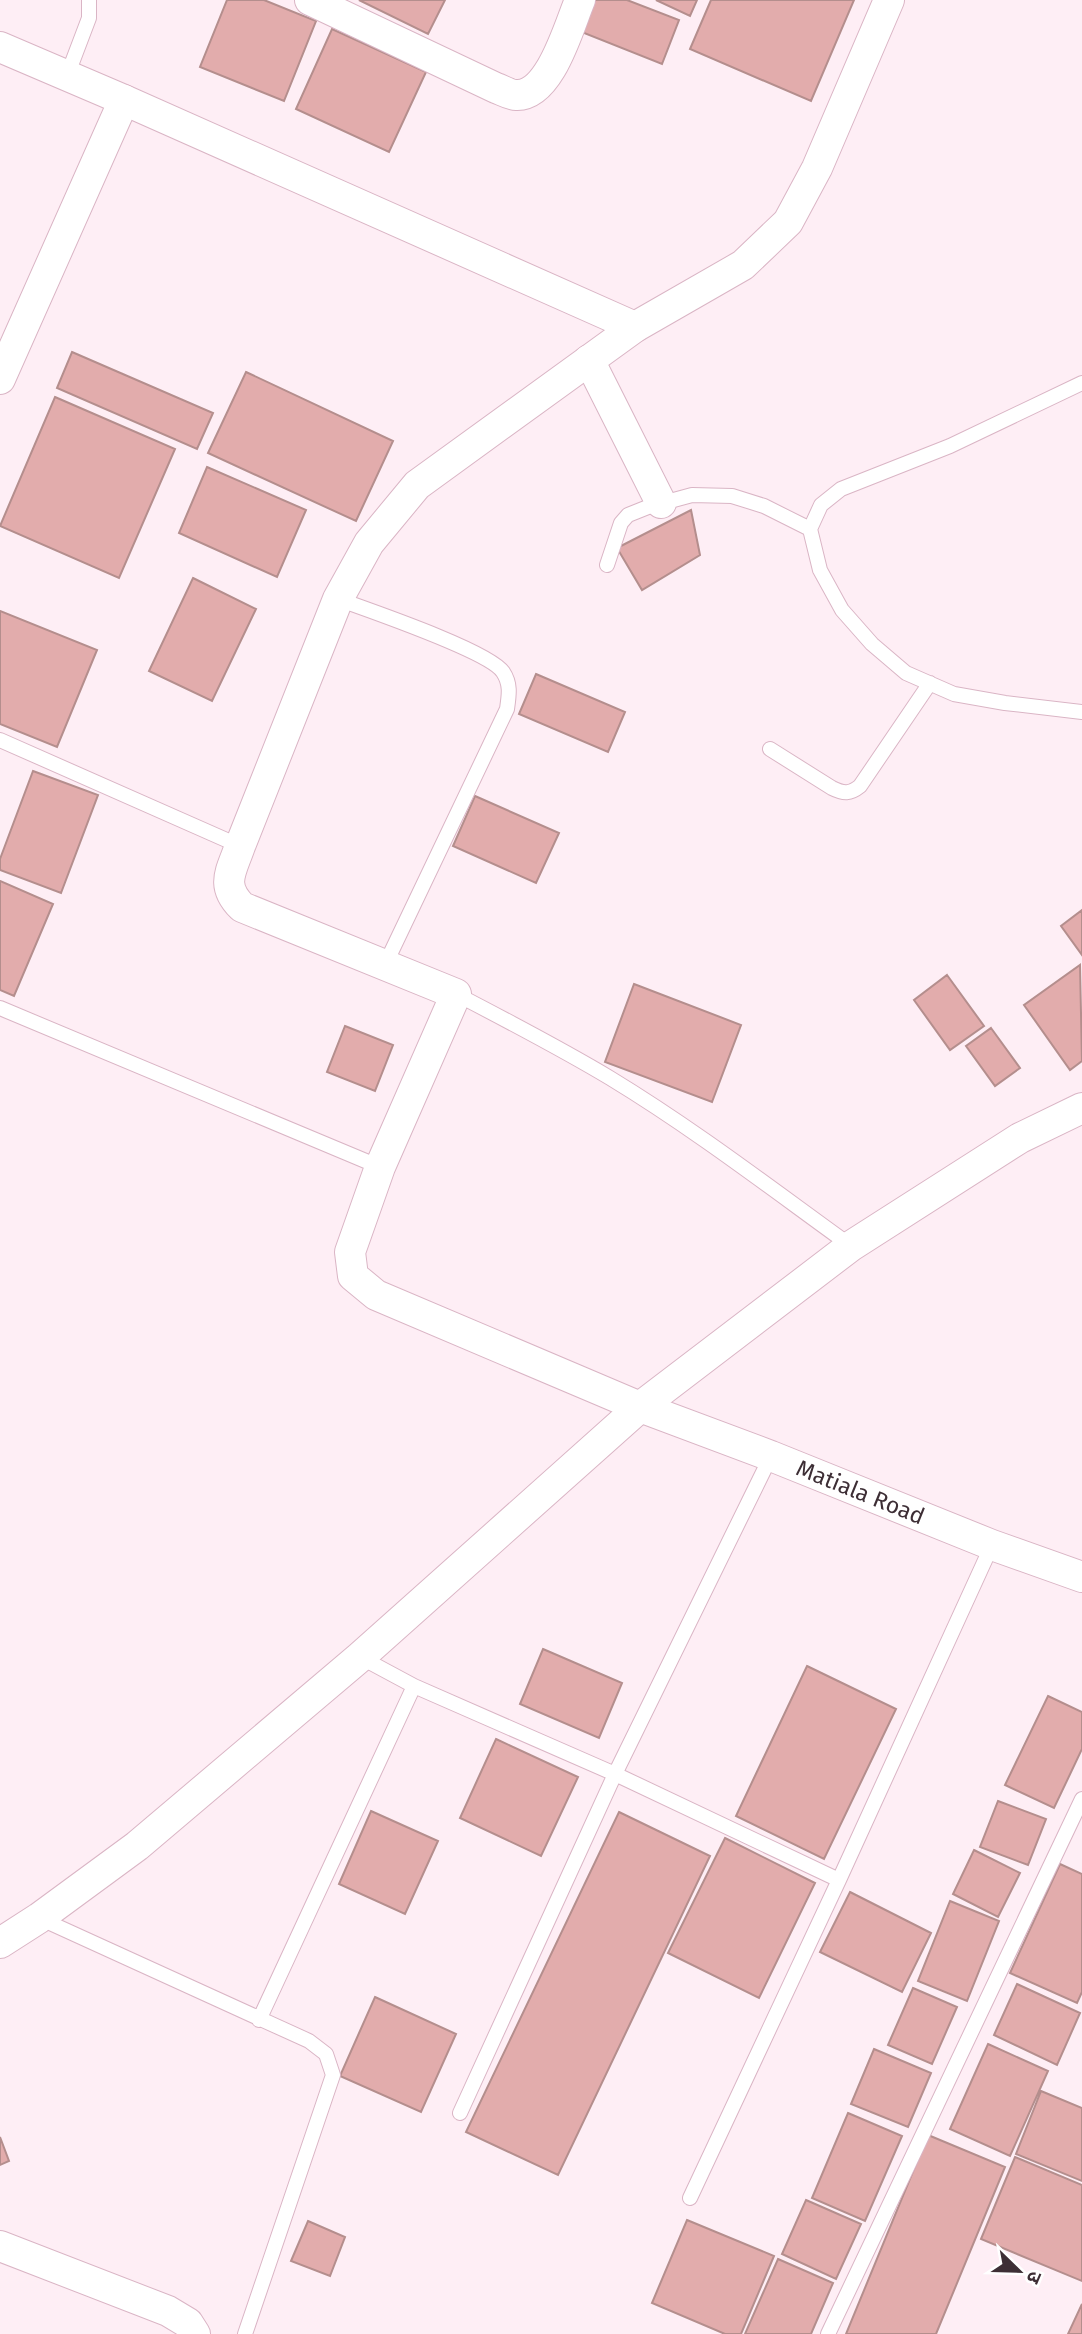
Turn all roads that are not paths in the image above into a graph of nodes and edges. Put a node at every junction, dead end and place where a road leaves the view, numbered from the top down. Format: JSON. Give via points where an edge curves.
{"nodes":[{"id":1,"x":89,"y":0,"type":"edge"},
{"id":2,"x":310,"y":0,"type":"edge"},
{"id":3,"x":580,"y":0,"type":"edge"},
{"id":4,"x":889,"y":0,"type":"edge"},
{"id":5,"x":0,"y":47,"type":"edge"},
{"id":6,"x":67,"y":76,"type":"junction"},
{"id":7,"x":124,"y":100,"type":"junction"},
{"id":8,"x":635,"y":327,"type":"junction"},
{"id":9,"x":589,"y":360,"type":"junction"},
{"id":10,"x":0,"y":379,"type":"edge"},
{"id":11,"x":1082,"y":383,"type":"edge"},
{"id":12,"x":661,"y":503,"type":"junction"},
{"id":13,"x":810,"y":529,"type":"junction"},
{"id":14,"x":607,"y":565,"type":"dead end"},
{"id":15,"x":338,"y":599,"type":"junction"},
{"id":16,"x":930,"y":683,"type":"junction"},
{"id":17,"x":1082,"y":712,"type":"edge"},
{"id":18,"x":0,"y":740,"type":"edge"},
{"id":19,"x":769,"y":749,"type":"dead end"},
{"id":20,"x":240,"y":846,"type":"junction"},
{"id":21,"x":385,"y":965,"type":"junction"},
{"id":22,"x":456,"y":994,"type":"junction"},
{"id":23,"x":0,"y":1008,"type":"edge"},
{"id":24,"x":1082,"y":1108,"type":"edge"},
{"id":25,"x":380,"y":1167,"type":"junction"},
{"id":26,"x":850,"y":1247,"type":"junction"},
{"id":27,"x":640,"y":1407,"type":"junction"},
{"id":28,"x":771,"y":1456,"type":"junction"},
{"id":29,"x":992,"y":1545,"type":"junction"},
{"id":30,"x":1082,"y":1577,"type":"edge"},
{"id":31,"x":360,"y":1657,"type":"junction"},
{"id":32,"x":414,"y":1685,"type":"junction"},
{"id":33,"x":615,"y":1774,"type":"junction"},
{"id":34,"x":1082,"y":1799,"type":"edge"},
{"id":35,"x":839,"y":1880,"type":"junction"},
{"id":36,"x":39,"y":1918,"type":"junction"},
{"id":37,"x":0,"y":1943,"type":"edge"},
{"id":38,"x":259,"y":2020,"type":"junction"},
{"id":39,"x":460,"y":2113,"type":"dead end"},
{"id":40,"x":690,"y":2198,"type":"dead end"},
{"id":41,"x":0,"y":2246,"type":"edge"},
{"id":42,"x":195,"y":2334,"type":"edge"},
{"id":43,"x":245,"y":2334,"type":"edge"},
{"id":44,"x":828,"y":2334,"type":"edge"}],
"edges":[{"from":1,"to":6,"type":"lane","via":[[89,18]]},
{"from":2,"to":3,"type":"street","via":[[516,95],[534,91],[549,73]]},
{"from":4,"to":8,"type":"street","via":[[817,168],[788,222],[743,265]]},
{"from":5,"to":6,"type":"street"},
{"from":6,"to":7,"type":"street"},
{"from":7,"to":8,"type":"street"},
{"from":7,"to":10,"type":"street"},
{"from":8,"to":9,"type":"street"},
{"from":9,"to":12,"type":"street"},
{"from":9,"to":15,"type":"street","via":[[417,485],[369,543]]},
{"from":11,"to":13,"type":"lane","via":[[950,446],[841,489],[821,505]]},
{"from":12,"to":13,"type":"lane","via":[[692,495],[732,496]]},
{"from":12,"to":14,"type":"lane","via":[[628,515],[621,523]]},
{"from":13,"to":16,"type":"lane","via":[[820,570],[842,610],[906,673]]},
{"from":15,"to":20,"type":"street"},
{"from":15,"to":21,"type":"lane","via":[[488,659],[502,670],[510,685],[507,709]]},
{"from":16,"to":17,"type":"lane","via":[[954,694]]},
{"from":16,"to":19,"type":"lane","via":[[851,793],[832,788]]},
{"from":18,"to":20,"type":"lane"},
{"from":20,"to":21,"type":"street","via":[[228,879],[230,895],[242,907]]},
{"from":21,"to":22,"type":"street"},
{"from":22,"to":25,"type":"street","name":"Matiala Road"},
{"from":22,"to":26,"type":"lane","via":[[610,1078]]},
{"from":23,"to":25,"type":"lane"},
{"from":24,"to":26,"type":"street","via":[[1020,1138]]},
{"from":25,"to":27,"type":"street","name":"Matiala Road","via":[[350,1252],[353,1276],[376,1295]]},
{"from":26,"to":27,"type":"street"},
{"from":27,"to":28,"type":"street","name":"Matiala Road"},
{"from":27,"to":31,"type":"street"},
{"from":28,"to":29,"type":"street","name":"Matiala Road"},
{"from":28,"to":33,"type":"lane"},
{"from":29,"to":30,"type":"street","name":"Matiala Road"},
{"from":29,"to":35,"type":"lane"},
{"from":31,"to":32,"type":"lane"},
{"from":31,"to":36,"type":"street","via":[[137,1846]]},
{"from":32,"to":33,"type":"lane"},
{"from":32,"to":38,"type":"lane"},
{"from":33,"to":35,"type":"lane"},
{"from":33,"to":39,"type":"lane"},
{"from":34,"to":44,"type":"lane"},
{"from":35,"to":40,"type":"lane"},
{"from":36,"to":37,"type":"street"},
{"from":36,"to":38,"type":"lane"},
{"from":38,"to":43,"type":"lane","via":[[309,2041],[326,2054],[333,2075]]},
{"from":41,"to":42,"type":"street","via":[[168,2311],[188,2323]]}]}
